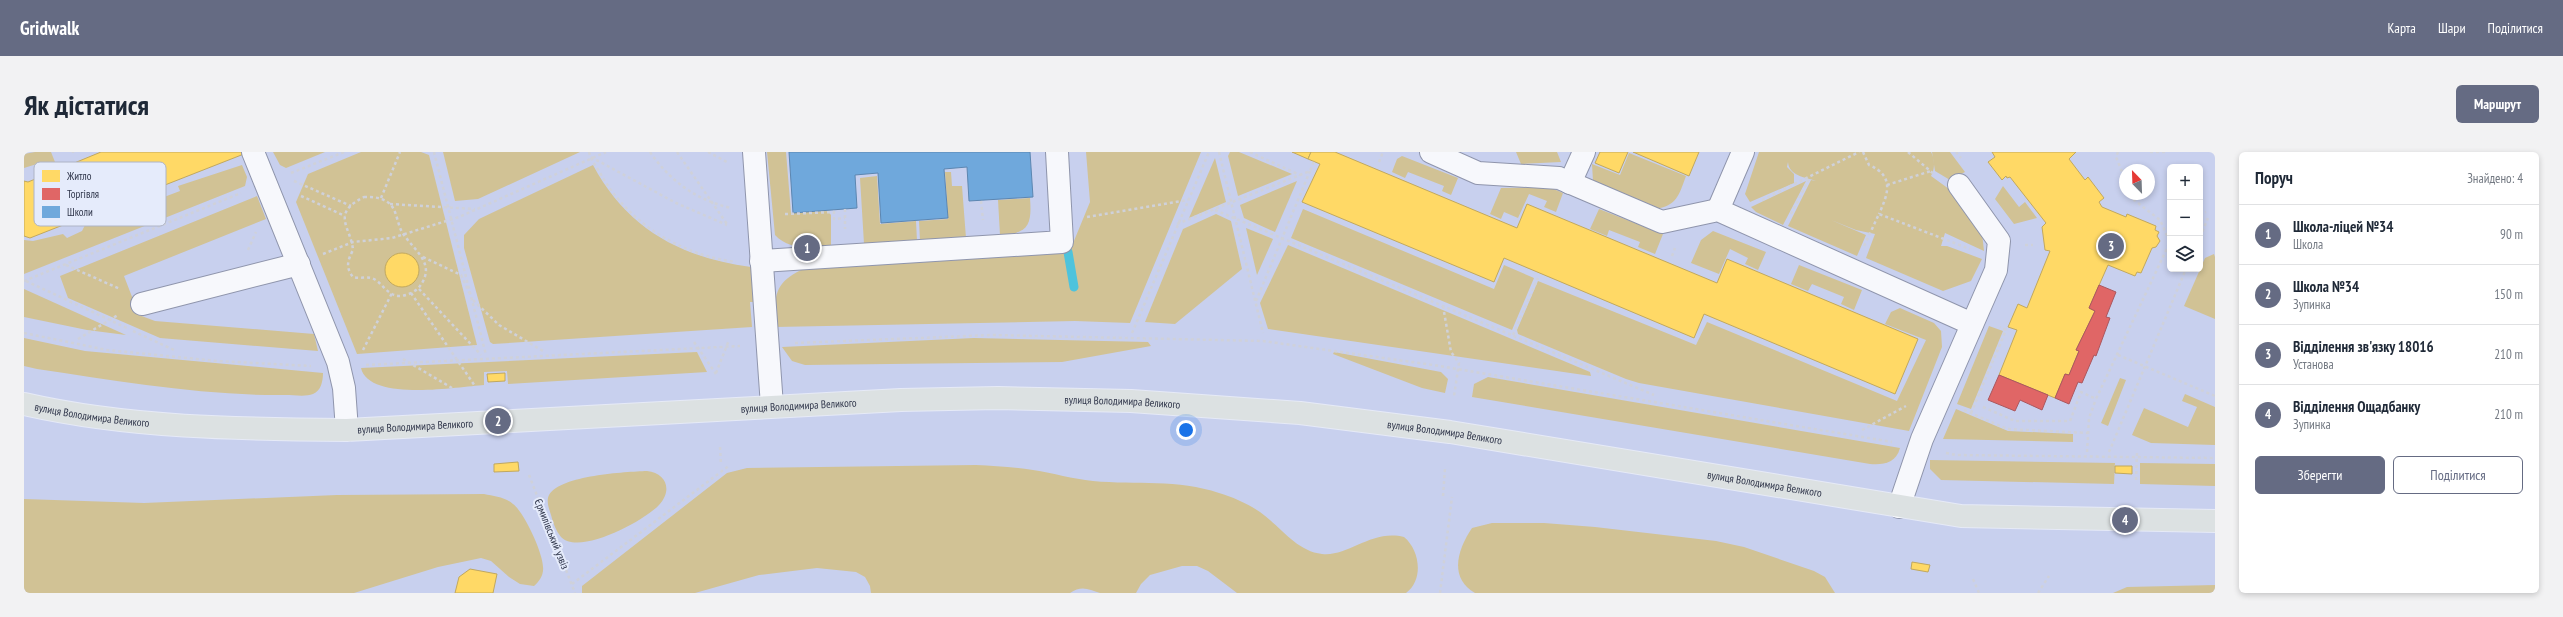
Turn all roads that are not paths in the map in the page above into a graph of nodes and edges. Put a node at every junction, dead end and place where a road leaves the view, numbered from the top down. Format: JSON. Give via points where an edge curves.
{"nodes":[{"id":1,"x":253,"y":152,"type":"edge"},
{"id":2,"x":754,"y":152,"type":"edge"},
{"id":3,"x":1057,"y":152,"type":"edge"},
{"id":4,"x":1430,"y":152,"type":"edge"},
{"id":5,"x":1584,"y":152,"type":"edge"},
{"id":6,"x":1743,"y":152,"type":"edge"},
{"id":7,"x":1570,"y":183,"type":"junction"},
{"id":8,"x":1959,"y":185,"type":"dead end"},
{"id":9,"x":1724,"y":212,"type":"junction"},
{"id":10,"x":761,"y":262,"type":"junction"},
{"id":11,"x":299,"y":264,"type":"junction"},
{"id":12,"x":142,"y":304,"type":"road end"},
{"id":13,"x":1972,"y":324,"type":"junction"},
{"id":14,"x":24,"y":404,"type":"edge"},
{"id":15,"x":772,"y":406,"type":"junction"},
{"id":16,"x":346,"y":430,"type":"junction"},
{"id":17,"x":1899,"y":507,"type":"junction"},
{"id":18,"x":2215,"y":521,"type":"edge"}],
"edges":[{"from":1,"to":11,"type":"lane","via":[[273,180]]},
{"from":2,"to":10,"type":"lane"},
{"from":3,"to":10,"type":"lane","via":[[1062,242]]},
{"from":4,"to":7,"type":"lane","via":[[1478,173],[1559,178]]},
{"from":5,"to":7,"type":"lane"},
{"from":6,"to":9,"type":"lane"},
{"from":7,"to":9,"type":"lane","via":[[1662,222]]},
{"from":8,"to":13,"type":"lane","via":[[1999,241],[1996,270]]},
{"from":9,"to":13,"type":"lane"},
{"from":10,"to":15,"type":"lane"},
{"from":11,"to":12,"type":"lane"},
{"from":11,"to":16,"type":"lane","via":[[342,376]]},
{"from":13,"to":17,"type":"lane","via":[[1922,439]]},
{"from":14,"to":16,"type":"main road","name":"вулиця Володимира Великого","via":[[80,415],[166,424],[260,430]]},
{"from":15,"to":16,"type":"main road","name":"вулиця Володимира Великого"},
{"from":15,"to":17,"type":"main road","name":"вулиця Володимира Великого","via":[[998,398],[1131,401],[1300,413],[1450,432]]},
{"from":17,"to":18,"type":"main road","name":"вулиця Володимира Великого","via":[[1962,516]]}]}
